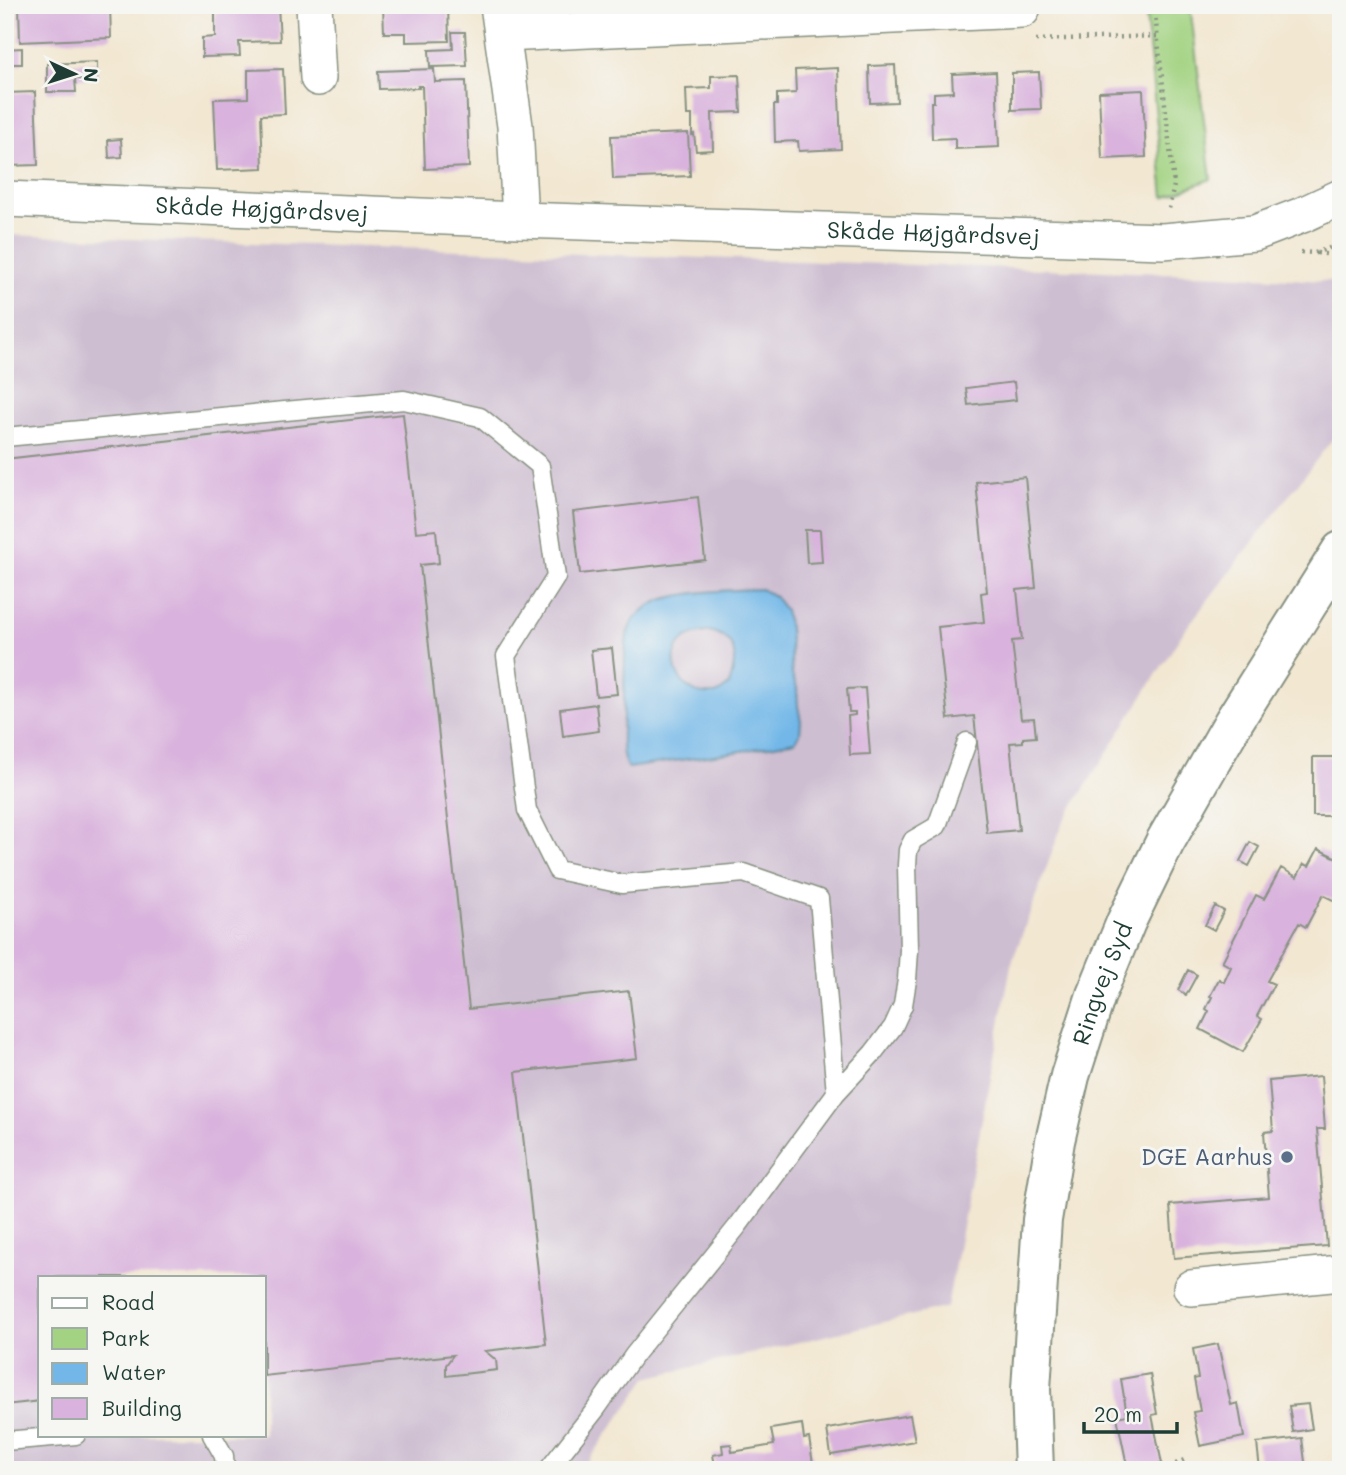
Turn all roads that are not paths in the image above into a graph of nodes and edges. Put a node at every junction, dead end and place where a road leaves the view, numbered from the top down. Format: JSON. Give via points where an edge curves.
{"nodes":[{"id":1,"x":314,"y":5,"type":"edge"},
{"id":2,"x":1021,"y":10,"type":"road end"},
{"id":3,"x":500,"y":20,"type":"edge"},
{"id":4,"x":318,"y":78,"type":"dead end"},
{"id":5,"x":1341,"y":197,"type":"edge"},
{"id":6,"x":5,"y":199,"type":"edge"},
{"id":7,"x":520,"y":220,"type":"junction"},
{"id":8,"x":5,"y":437,"type":"edge"},
{"id":9,"x":1341,"y":551,"type":"edge"},
{"id":10,"x":967,"y":743,"type":"dead end"},
{"id":11,"x":836,"y":1093,"type":"junction"},
{"id":12,"x":1341,"y":1273,"type":"edge"},
{"id":13,"x":1191,"y":1288,"type":"dead end"},
{"id":14,"x":64,"y":1436,"type":"edge"},
{"id":15,"x":213,"y":1436,"type":"edge"},
{"id":16,"x":5,"y":1441,"type":"edge"},
{"id":17,"x":225,"y":1470,"type":"edge"},
{"id":18,"x":548,"y":1470,"type":"edge"},
{"id":19,"x":1034,"y":1470,"type":"edge"}],
"edges":[{"from":1,"to":4,"type":"street"},
{"from":2,"to":3,"type":"street"},
{"from":3,"to":7,"type":"street","via":[[515,126]]},
{"from":5,"to":7,"type":"street","name":"Skåde Højgårdsvej","via":[[1255,233],[1163,241]]},
{"from":6,"to":7,"type":"street","name":"Skåde Højgårdsvej"},
{"from":8,"to":11,"type":"lane","via":[[404,400],[480,417],[540,466],[556,577],[506,656],[527,810],[551,859],[558,870],[622,884],[744,873],[819,899]]},
{"from":9,"to":19,"type":"main road","name":"Ringvej Syd","via":[[1234,721],[1165,842],[1096,995],[1070,1076],[1042,1220],[1031,1389]]},
{"from":10,"to":11,"type":"lane","via":[[937,826],[913,840],[908,850],[909,950],[902,1005],[893,1027]]},
{"from":11,"to":18,"type":"lane"},
{"from":12,"to":13,"type":"street"},
{"from":14,"to":16,"type":"lane"},
{"from":15,"to":17,"type":"lane","via":[[224,1456]]}]}
